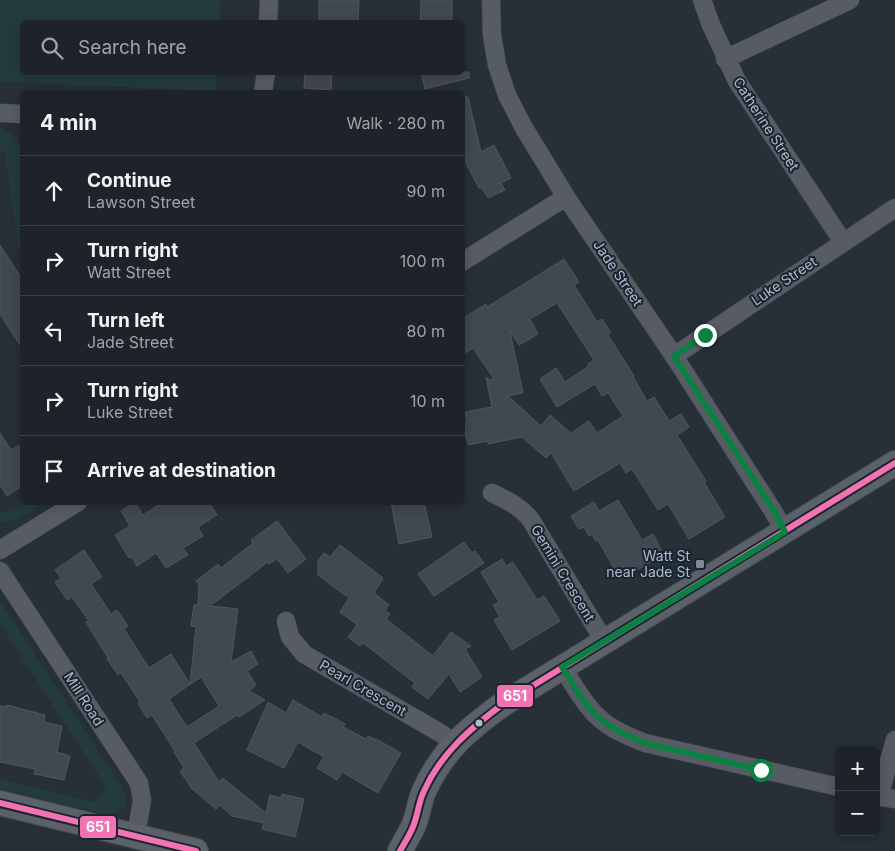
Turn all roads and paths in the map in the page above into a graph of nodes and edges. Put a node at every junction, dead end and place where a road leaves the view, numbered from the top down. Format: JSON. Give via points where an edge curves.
{"nodes":[{"id":1,"x":269,"y":0,"type":"edge"},
{"id":2,"x":491,"y":0,"type":"edge"},
{"id":3,"x":702,"y":0,"type":"edge"},
{"id":4,"x":850,"y":0,"type":"edge"},
{"id":5,"x":268,"y":20,"type":"edge"},
{"id":6,"x":725,"y":59,"type":"junction"},
{"id":7,"x":266,"y":75,"type":"edge"},
{"id":8,"x":263,"y":90,"type":"edge"},
{"id":9,"x":0,"y":113,"type":"edge"},
{"id":10,"x":20,"y":114,"type":"edge"},
{"id":11,"x":566,"y":197,"type":"junction"},
{"id":12,"x":895,"y":208,"type":"edge"},
{"id":13,"x":843,"y":242,"type":"junction"},
{"id":14,"x":465,"y":260,"type":"edge"},
{"id":15,"x":674,"y":356,"type":"junction"},
{"id":16,"x":895,"y":462,"type":"edge"},
{"id":17,"x":492,"y":493,"type":"dead end"},
{"id":18,"x":73,"y":505,"type":"edge"},
{"id":19,"x":785,"y":532,"type":"junction"},
{"id":20,"x":0,"y":550,"type":"edge"},
{"id":21,"x":0,"y":571,"type":"edge"},
{"id":22,"x":286,"y":621,"type":"dead end"},
{"id":23,"x":604,"y":641,"type":"junction"},
{"id":24,"x":562,"y":667,"type":"junction"},
{"id":25,"x":895,"y":740,"type":"edge"},
{"id":26,"x":454,"y":744,"type":"junction"},
{"id":27,"x":835,"y":786,"type":"edge"},
{"id":28,"x":883,"y":797,"type":"edge"},
{"id":29,"x":0,"y":803,"type":"edge"},
{"id":30,"x":413,"y":828,"type":"junction"},
{"id":31,"x":136,"y":836,"type":"junction"},
{"id":32,"x":196,"y":851,"type":"edge"},
{"id":33,"x":400,"y":851,"type":"edge"},
{"id":34,"x":415,"y":851,"type":"edge"}],
"edges":[{"from":1,"to":5,"type":"street"},
{"from":2,"to":11,"type":"street","name":"Jade Street","via":[[497,65],[507,95]]},
{"from":3,"to":6,"type":"street","name":"Catherine Street"},
{"from":4,"to":6,"type":"street"},
{"from":6,"to":13,"type":"street","name":"Catherine Street"},
{"from":7,"to":8,"type":"street"},
{"from":9,"to":10,"type":"street"},
{"from":11,"to":14,"type":"street"},
{"from":11,"to":15,"type":"street","name":"Jade Street"},
{"from":12,"to":13,"type":"street","name":"Luke Street"},
{"from":13,"to":15,"type":"street","name":"Luke Street"},
{"from":15,"to":19,"type":"street","name":"Jade Street"},
{"from":16,"to":19,"type":"main road"},
{"from":17,"to":23,"type":"street","name":"Gemini Crescent","via":[[513,503],[535,525]]},
{"from":18,"to":20,"type":"street"},
{"from":19,"to":23,"type":"main road"},
{"from":21,"to":31,"type":"street","name":"Mill Road","via":[[139,783],[142,800]]},
{"from":22,"to":26,"type":"street","name":"Pearl Crescent","via":[[290,637],[304,654]]},
{"from":23,"to":24,"type":"main road"},
{"from":24,"to":26,"type":"main road","via":[[503,704]]},
{"from":24,"to":27,"type":"street","via":[[595,715],[628,736],[645,743]]},
{"from":25,"to":28,"type":"street"},
{"from":26,"to":30,"type":"main road","via":[[424,792]]},
{"from":29,"to":31,"type":"main road"},
{"from":30,"to":33,"type":"main road"},
{"from":30,"to":34,"type":"main road"},
{"from":31,"to":32,"type":"main road"}]}
